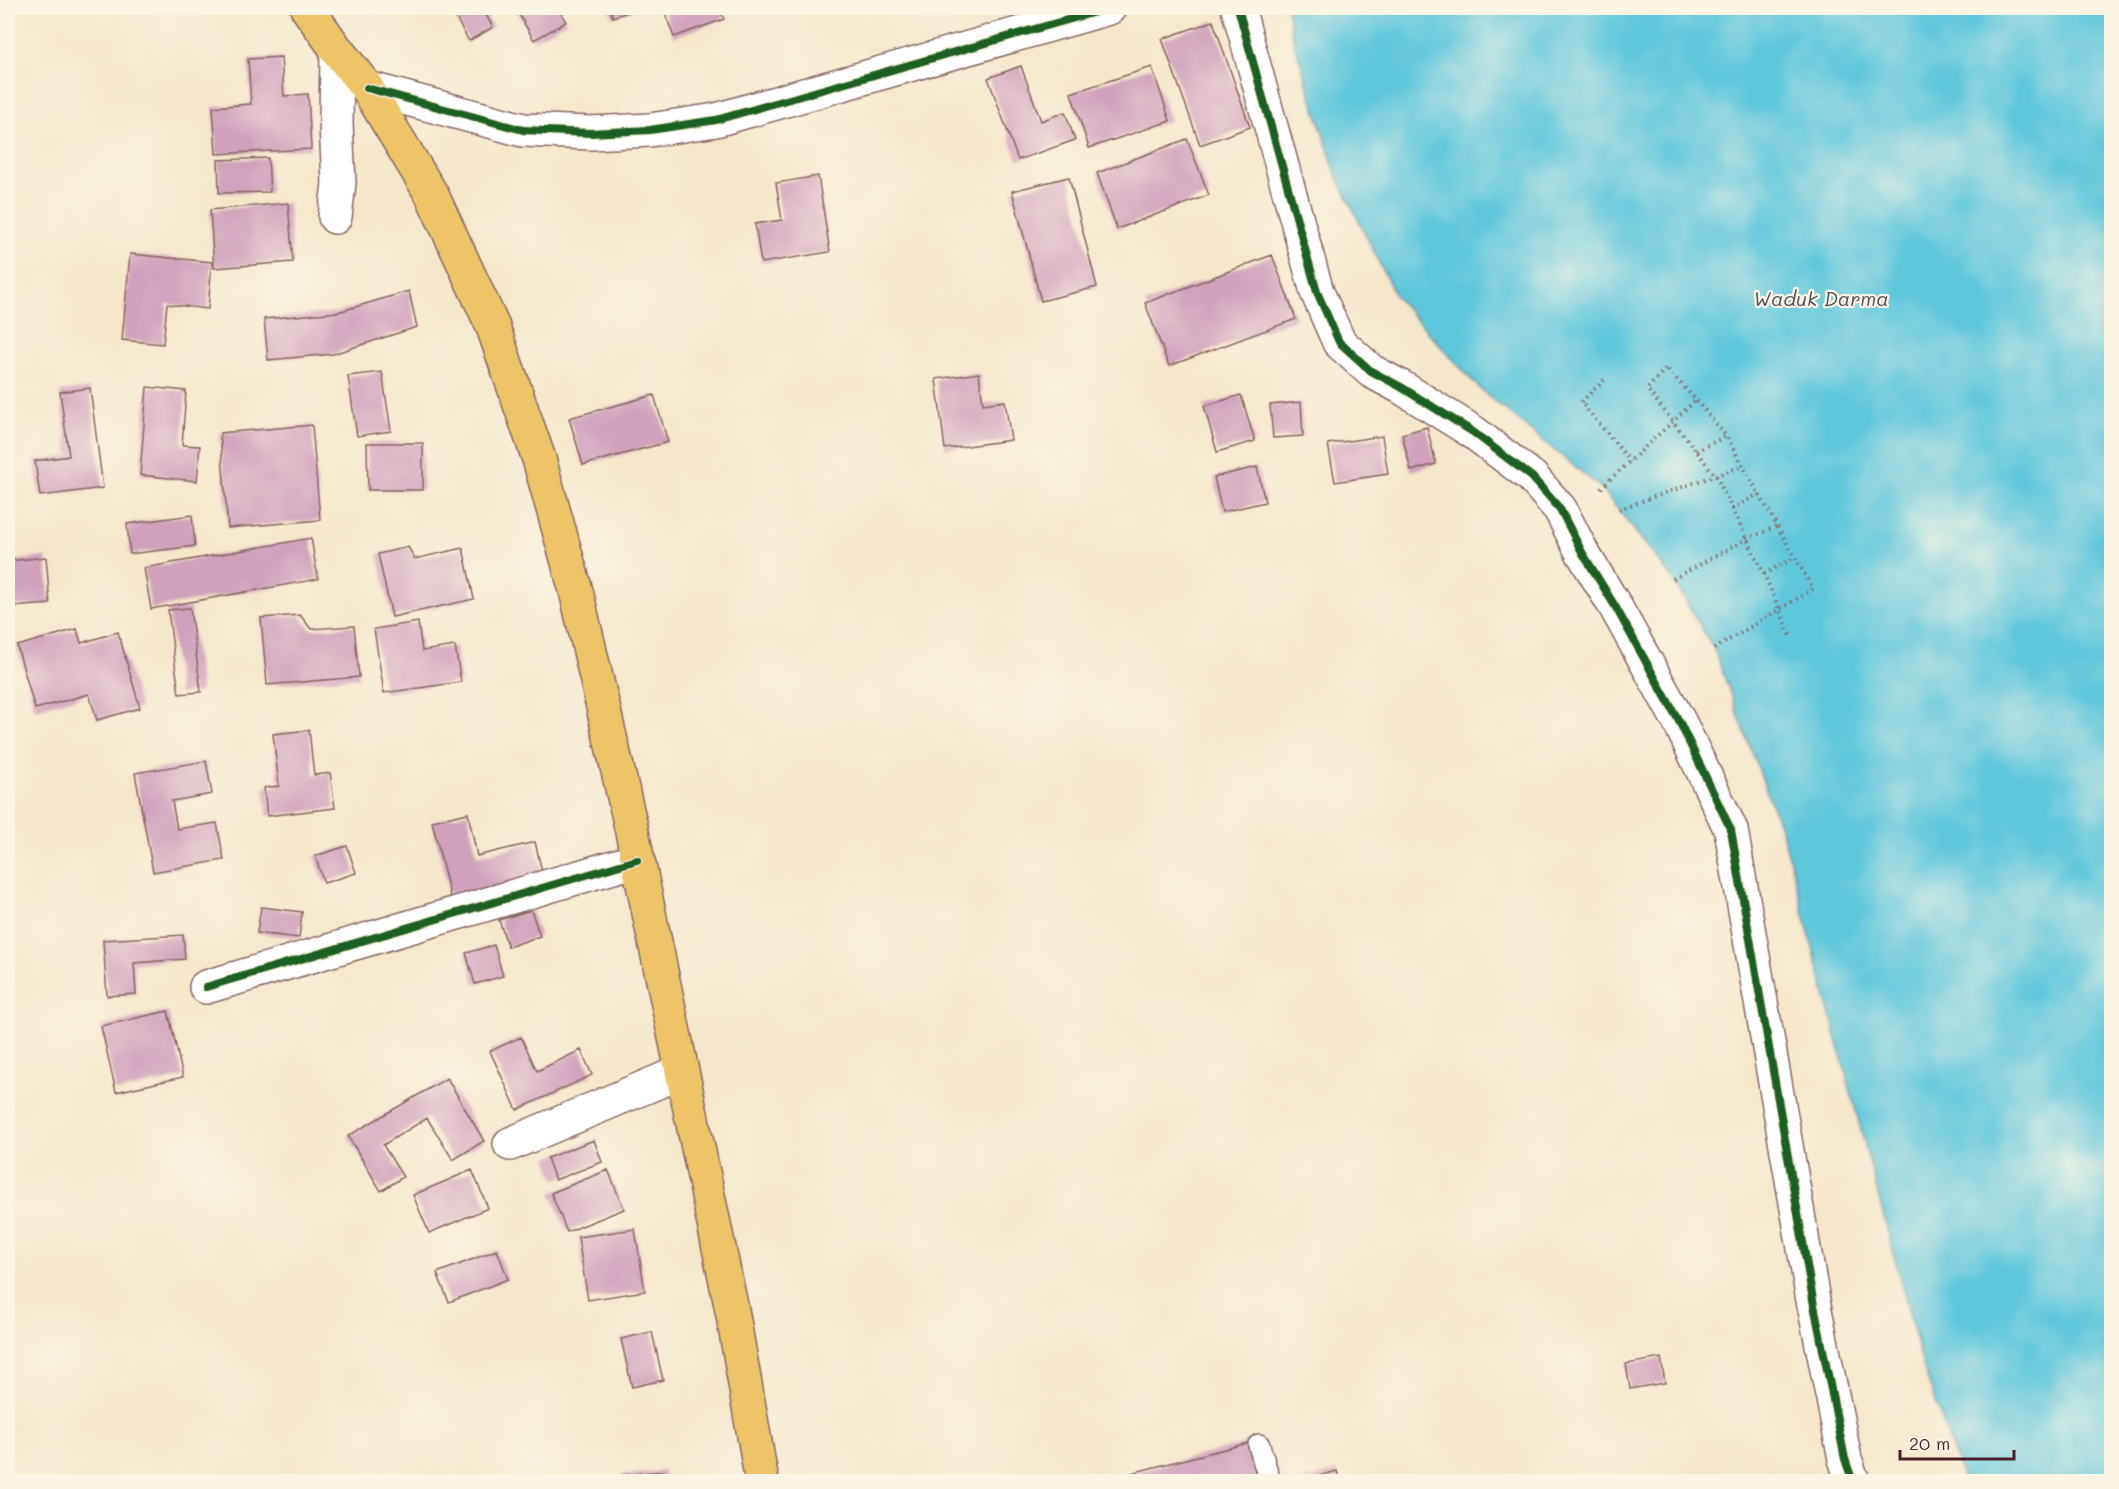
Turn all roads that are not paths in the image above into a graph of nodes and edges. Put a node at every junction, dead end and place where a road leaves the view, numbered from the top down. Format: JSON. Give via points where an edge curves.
{"nodes":[{"id":1,"x":307,"y":8,"type":"edge"},
{"id":2,"x":1109,"y":8,"type":"edge"},
{"id":3,"x":1238,"y":8,"type":"edge"},
{"id":4,"x":337,"y":50,"type":"junction"},
{"id":5,"x":367,"y":88,"type":"junction"},
{"id":6,"x":335,"y":217,"type":"dead end"},
{"id":7,"x":637,"y":860,"type":"junction"},
{"id":8,"x":206,"y":987,"type":"dead end"},
{"id":9,"x":681,"y":1072,"type":"junction"},
{"id":10,"x":510,"y":1144,"type":"dead end"},
{"id":11,"x":1259,"y":1445,"type":"dead end"},
{"id":12,"x":762,"y":1482,"type":"edge"},
{"id":13,"x":1270,"y":1482,"type":"edge"},
{"id":14,"x":1853,"y":1482,"type":"edge"}],
"edges":[{"from":1,"to":4,"type":"highway"},
{"from":2,"to":5,"type":"street","via":[[716,120],[650,130],[523,130]]},
{"from":3,"to":14,"type":"street","via":[[1317,292],[1340,342],[1371,371],[1473,432],[1532,477],[1560,509],[1680,723],[1731,830],[1813,1300]]},
{"from":4,"to":5,"type":"highway"},
{"from":4,"to":6,"type":"street","via":[[339,183]]},
{"from":5,"to":7,"type":"highway","via":[[432,195],[497,338],[539,459],[576,591]]},
{"from":7,"to":8,"type":"street"},
{"from":7,"to":9,"type":"highway"},
{"from":9,"to":10,"type":"street"},
{"from":9,"to":12,"type":"highway","via":[[733,1315]]},
{"from":11,"to":13,"type":"lane"}]}
